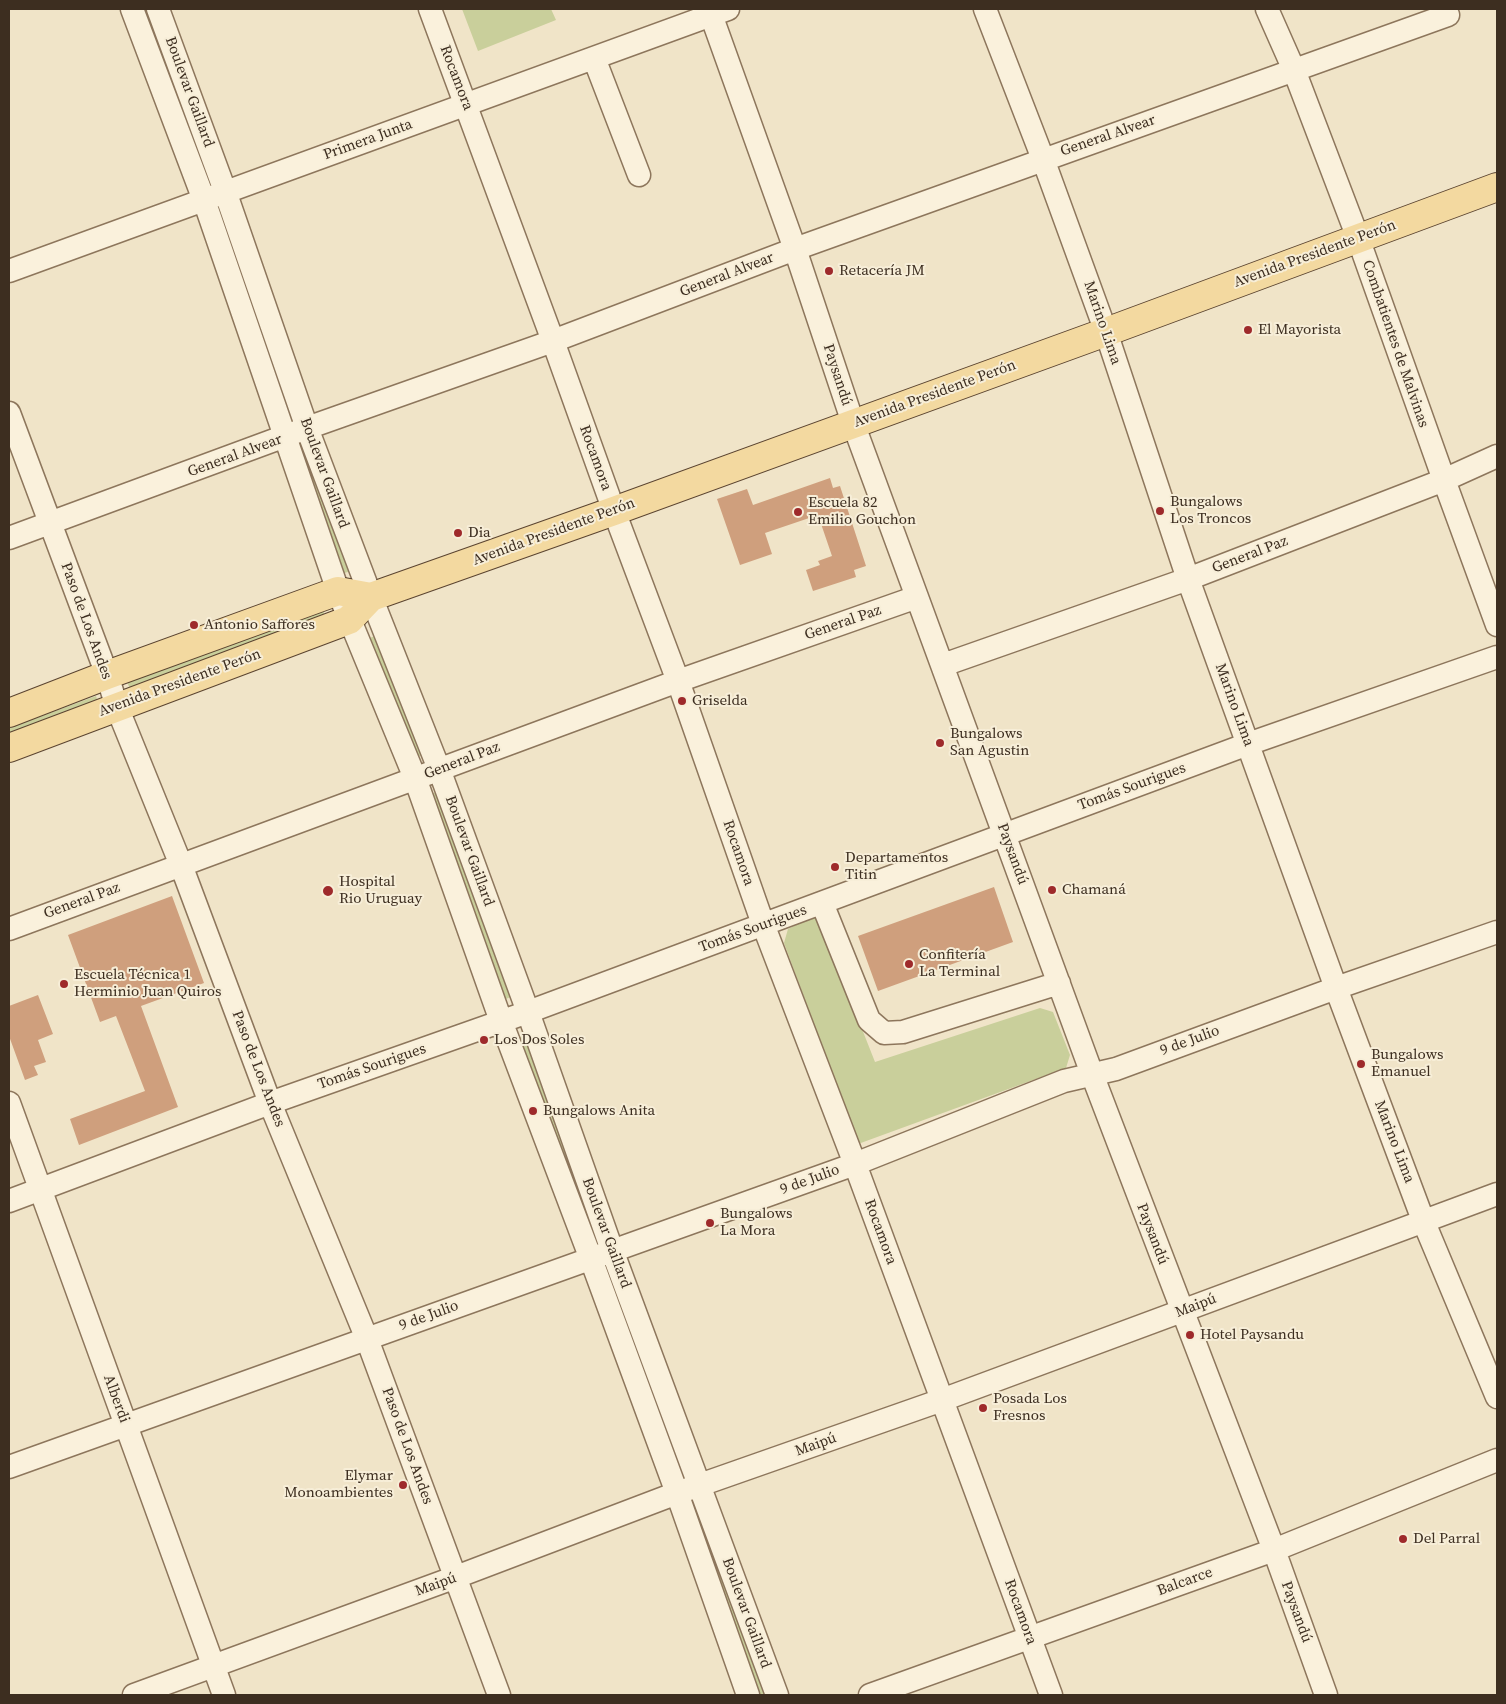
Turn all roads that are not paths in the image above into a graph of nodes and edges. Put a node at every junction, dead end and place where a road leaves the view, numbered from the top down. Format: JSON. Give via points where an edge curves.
{"nodes":[{"id":1,"x":132,"y":9,"type":"edge"},
{"id":2,"x":158,"y":9,"type":"edge"},
{"id":3,"x":430,"y":9,"type":"edge"},
{"id":4,"x":985,"y":9,"type":"edge"},
{"id":5,"x":1267,"y":9,"type":"edge"},
{"id":6,"x":716,"y":11,"type":"edge"},
{"id":7,"x":1448,"y":15,"type":"dead end"},
{"id":8,"x":594,"y":58,"type":"junction"},
{"id":9,"x":1294,"y":70,"type":"junction"},
{"id":10,"x":466,"y":104,"type":"junction"},
{"id":11,"x":1043,"y":159,"type":"junction"},
{"id":12,"x":639,"y":175,"type":"dead end"},
{"id":13,"x":1497,"y":186,"type":"edge"},
{"id":14,"x":225,"y":192,"type":"junction"},
{"id":15,"x":204,"y":200,"type":"junction"},
{"id":16,"x":1358,"y":238,"type":"junction"},
{"id":17,"x":795,"y":249,"type":"junction"},
{"id":18,"x":9,"y":271,"type":"edge"},
{"id":19,"x":1106,"y":332,"type":"junction"},
{"id":20,"x":553,"y":341,"type":"junction"},
{"id":21,"x":9,"y":413,"type":"edge"},
{"id":22,"x":854,"y":423,"type":"junction"},
{"id":23,"x":307,"y":428,"type":"junction"},
{"id":24,"x":286,"y":437,"type":"junction"},
{"id":25,"x":1497,"y":456,"type":"edge"},
{"id":26,"x":1444,"y":480,"type":"junction"},
{"id":27,"x":614,"y":511,"type":"junction"},
{"id":28,"x":50,"y":523,"type":"junction"},
{"id":29,"x":9,"y":538,"type":"edge"},
{"id":30,"x":1188,"y":579,"type":"junction"},
{"id":31,"x":338,"y":591,"type":"junction"},
{"id":32,"x":371,"y":597,"type":"junction"},
{"id":33,"x":917,"y":597,"type":"junction"},
{"id":34,"x":349,"y":620,"type":"junction"},
{"id":35,"x":1497,"y":625,"type":"edge"},
{"id":36,"x":1497,"y":657,"type":"edge"},
{"id":37,"x":943,"y":665,"type":"junction"},
{"id":38,"x":107,"y":675,"type":"junction"},
{"id":39,"x":678,"y":681,"type":"junction"},
{"id":40,"x":117,"y":707,"type":"junction"},
{"id":41,"x":9,"y":713,"type":"edge"},
{"id":42,"x":1248,"y":744,"type":"junction"},
{"id":43,"x":9,"y":748,"type":"edge"},
{"id":44,"x":439,"y":769,"type":"junction"},
{"id":45,"x":415,"y":778,"type":"junction"},
{"id":46,"x":1005,"y":835,"type":"junction"},
{"id":47,"x":181,"y":865,"type":"junction"},
{"id":48,"x":822,"y":903,"type":"junction"},
{"id":49,"x":763,"y":924,"type":"junction"},
{"id":50,"x":9,"y":929,"type":"edge"},
{"id":51,"x":1497,"y":932,"type":"edge"},
{"id":52,"x":1059,"y":983,"type":"junction"},
{"id":53,"x":1336,"y":988,"type":"junction"},
{"id":54,"x":528,"y":1012,"type":"junction"},
{"id":55,"x":501,"y":1021,"type":"junction"},
{"id":56,"x":1092,"y":1074,"type":"junction"},
{"id":57,"x":9,"y":1103,"type":"edge"},
{"id":58,"x":270,"y":1103,"type":"junction"},
{"id":59,"x":855,"y":1164,"type":"junction"},
{"id":60,"x":40,"y":1190,"type":"junction"},
{"id":61,"x":1497,"y":1194,"type":"edge"},
{"id":62,"x":9,"y":1201,"type":"edge"},
{"id":63,"x":1423,"y":1220,"type":"junction"},
{"id":64,"x":612,"y":1250,"type":"junction"},
{"id":65,"x":591,"y":1258,"type":"junction"},
{"id":66,"x":1182,"y":1312,"type":"junction"},
{"id":67,"x":367,"y":1338,"type":"junction"},
{"id":68,"x":1497,"y":1397,"type":"edge"},
{"id":69,"x":942,"y":1400,"type":"junction"},
{"id":70,"x":126,"y":1425,"type":"junction"},
{"id":71,"x":1497,"y":1460,"type":"edge"},
{"id":72,"x":9,"y":1467,"type":"edge"},
{"id":73,"x":699,"y":1487,"type":"junction"},
{"id":74,"x":677,"y":1493,"type":"junction"},
{"id":75,"x":1274,"y":1550,"type":"junction"},
{"id":76,"x":456,"y":1578,"type":"junction"},
{"id":77,"x":1029,"y":1638,"type":"junction"},
{"id":78,"x":213,"y":1666,"type":"junction"},
{"id":79,"x":134,"y":1695,"type":"edge"},
{"id":80,"x":224,"y":1695,"type":"edge"},
{"id":81,"x":499,"y":1695,"type":"edge"},
{"id":82,"x":748,"y":1695,"type":"edge"},
{"id":83,"x":777,"y":1695,"type":"edge"},
{"id":84,"x":870,"y":1695,"type":"edge"},
{"id":85,"x":1051,"y":1695,"type":"edge"},
{"id":86,"x":1326,"y":1695,"type":"edge"}],
"edges":[{"from":1,"to":15,"type":"street","name":"Boulevar Gaillard"},
{"from":2,"to":14,"type":"street","name":"Boulevar Gaillard"},
{"from":3,"to":10,"type":"street","name":"Rocamora"},
{"from":4,"to":11,"type":"street","name":"Marino Lima"},
{"from":5,"to":9,"type":"street","name":"Combatientes de Malvinas"},
{"from":6,"to":8,"type":"street","name":"Primera Junta"},
{"from":6,"to":17,"type":"street","name":"Paysandú"},
{"from":7,"to":9,"type":"street","name":"General Alvear"},
{"from":8,"to":10,"type":"street","name":"Primera Junta"},
{"from":8,"to":12,"type":"street"},
{"from":9,"to":11,"type":"street","name":"General Alvear"},
{"from":9,"to":16,"type":"street","name":"Combatientes de Malvinas"},
{"from":10,"to":14,"type":"street","name":"Primera Junta"},
{"from":10,"to":20,"type":"street","name":"Rocamora"},
{"from":11,"to":17,"type":"street","name":"General Alvear"},
{"from":11,"to":19,"type":"street","name":"Marino Lima"},
{"from":13,"to":16,"type":"main road","name":"Avenida Presidente Perón"},
{"from":14,"to":15,"type":"street","name":"Primera Junta"},
{"from":14,"to":23,"type":"street","name":"Boulevar Gaillard"},
{"from":15,"to":18,"type":"street","name":"Primera Junta"},
{"from":15,"to":24,"type":"street","name":"Boulevar Gaillard"},
{"from":16,"to":19,"type":"main road","name":"Avenida Presidente Perón"},
{"from":16,"to":26,"type":"street","name":"Combatientes de Malvinas"},
{"from":17,"to":20,"type":"street","name":"General Alvear"},
{"from":17,"to":22,"type":"street","name":"Paysandú"},
{"from":19,"to":22,"type":"main road","name":"Avenida Presidente Perón"},
{"from":19,"to":30,"type":"street","name":"Marino Lima"},
{"from":20,"to":23,"type":"street","name":"General Alvear"},
{"from":20,"to":27,"type":"street","name":"Rocamora"},
{"from":21,"to":28,"type":"street","name":"Paso de Los Andes"},
{"from":22,"to":27,"type":"main road","name":"Avenida Presidente Perón"},
{"from":22,"to":33,"type":"street","name":"Paysandú"},
{"from":23,"to":24,"type":"street","name":"General Alvear"},
{"from":23,"to":32,"type":"street","name":"Boulevar Gaillard"},
{"from":24,"to":28,"type":"street","name":"General Alvear"},
{"from":24,"to":31,"type":"street","name":"Boulevar Gaillard"},
{"from":25,"to":26,"type":"street","name":"General Paz"},
{"from":26,"to":30,"type":"street","name":"General Paz"},
{"from":26,"to":35,"type":"street","name":"Combatientes de Malvinas"},
{"from":27,"to":32,"type":"main road","name":"Avenida Presidente Perón"},
{"from":27,"to":39,"type":"street","name":"Rocamora"},
{"from":28,"to":29,"type":"street","name":"General Alvear"},
{"from":28,"to":38,"type":"street","name":"Paso de Los Andes"},
{"from":30,"to":37,"type":"street","name":"General Paz"},
{"from":30,"to":42,"type":"street","name":"Marino Lima"},
{"from":31,"to":32,"type":"main road","name":"Avenida Presidente Perón"},
{"from":31,"to":34,"type":"street","name":"Boulevar Gaillard"},
{"from":31,"to":38,"type":"main road"},
{"from":32,"to":34,"type":"main road","name":"Avenida Presidente Perón"},
{"from":32,"to":44,"type":"street","name":"Boulevar Gaillard"},
{"from":33,"to":37,"type":"street","name":"Paysandú"},
{"from":33,"to":39,"type":"street","name":"General Paz"},
{"from":34,"to":40,"type":"main road","name":"Avenida Presidente Perón"},
{"from":34,"to":45,"type":"street","name":"Boulevar Gaillard"},
{"from":36,"to":42,"type":"street","name":"Tomás Sourigues"},
{"from":37,"to":46,"type":"street","name":"Paysandú"},
{"from":38,"to":40,"type":"street","name":"Paso de Los Andes"},
{"from":38,"to":41,"type":"main road"},
{"from":39,"to":44,"type":"street","name":"General Paz"},
{"from":39,"to":49,"type":"street","name":"Rocamora"},
{"from":40,"to":43,"type":"main road","name":"Avenida Presidente Perón"},
{"from":40,"to":47,"type":"street","name":"Paso de Los Andes"},
{"from":42,"to":46,"type":"street","name":"Tomás Sourigues"},
{"from":42,"to":53,"type":"street","name":"Marino Lima"},
{"from":44,"to":45,"type":"street","name":"General Paz"},
{"from":44,"to":54,"type":"street","name":"Boulevar Gaillard"},
{"from":45,"to":47,"type":"street","name":"General Paz"},
{"from":45,"to":55,"type":"street","name":"Boulevar Gaillard"},
{"from":46,"to":48,"type":"street","name":"Tomás Sourigues"},
{"from":46,"to":52,"type":"street","name":"Paysandú"},
{"from":47,"to":50,"type":"street","name":"General Paz"},
{"from":47,"to":58,"type":"street","name":"Paso de Los Andes"},
{"from":48,"to":49,"type":"street","name":"Tomás Sourigues"},
{"from":48,"to":52,"type":"street","via":[[869,1020],[884,1033],[903,1032]]},
{"from":49,"to":54,"type":"street","name":"Tomás Sourigues"},
{"from":49,"to":59,"type":"street","name":"Rocamora"},
{"from":51,"to":53,"type":"street","name":"9 de Julio"},
{"from":52,"to":56,"type":"street","name":"Paysandú"},
{"from":53,"to":56,"type":"street","name":"9 de Julio","via":[[1116,1069]]},
{"from":53,"to":63,"type":"street","name":"Marino Lima"},
{"from":54,"to":55,"type":"street","name":"Tomás Sourigues"},
{"from":54,"to":64,"type":"street","name":"Boulevar Gaillard"},
{"from":55,"to":58,"type":"street","name":"Tomás Sourigues"},
{"from":55,"to":65,"type":"street","name":"Boulevar Gaillard"},
{"from":56,"to":59,"type":"street","name":"9 de Julio","via":[[1064,1081]]},
{"from":56,"to":66,"type":"street","name":"Paysandú"},
{"from":57,"to":60,"type":"street","name":"Alberdi"},
{"from":58,"to":60,"type":"street","name":"Tomás Sourigues"},
{"from":58,"to":67,"type":"street","name":"Paso de Los Andes"},
{"from":59,"to":64,"type":"street","name":"9 de Julio"},
{"from":59,"to":69,"type":"street","name":"Rocamora"},
{"from":60,"to":62,"type":"street","name":"Tomás Sourigues"},
{"from":60,"to":70,"type":"street","name":"Alberdi"},
{"from":61,"to":63,"type":"street","name":"Maipú"},
{"from":63,"to":66,"type":"street","name":"Maipú"},
{"from":63,"to":68,"type":"street","name":"Marino Lima"},
{"from":64,"to":65,"type":"street","name":"9 de Julio"},
{"from":64,"to":73,"type":"street","name":"Boulevar Gaillard"},
{"from":65,"to":67,"type":"street","name":"9 de Julio"},
{"from":65,"to":74,"type":"street","name":"Boulevar Gaillard"},
{"from":66,"to":69,"type":"street","name":"Maipú"},
{"from":66,"to":75,"type":"street","name":"Paysandú"},
{"from":67,"to":70,"type":"street","name":"9 de Julio"},
{"from":67,"to":76,"type":"street","name":"Paso de Los Andes"},
{"from":69,"to":73,"type":"street","name":"Maipú"},
{"from":69,"to":77,"type":"street","name":"Rocamora"},
{"from":70,"to":72,"type":"street","name":"9 de Julio"},
{"from":70,"to":78,"type":"street","name":"Alberdi"},
{"from":71,"to":75,"type":"street","name":"Balcarce"},
{"from":73,"to":74,"type":"street","name":"Maipú"},
{"from":73,"to":83,"type":"street","name":"Boulevar Gaillard"},
{"from":74,"to":76,"type":"street","name":"Maipú"},
{"from":74,"to":82,"type":"street","name":"Boulevar Gaillard"},
{"from":75,"to":77,"type":"street","name":"Balcarce"},
{"from":75,"to":86,"type":"street","name":"Paysandú"},
{"from":76,"to":78,"type":"street","name":"Maipú"},
{"from":76,"to":81,"type":"street","name":"Paso de Los Andes"},
{"from":77,"to":84,"type":"street","name":"Balcarce"},
{"from":77,"to":85,"type":"street","name":"Rocamora"},
{"from":78,"to":79,"type":"street","name":"Maipú"},
{"from":78,"to":80,"type":"street","name":"Alberdi"}]}
